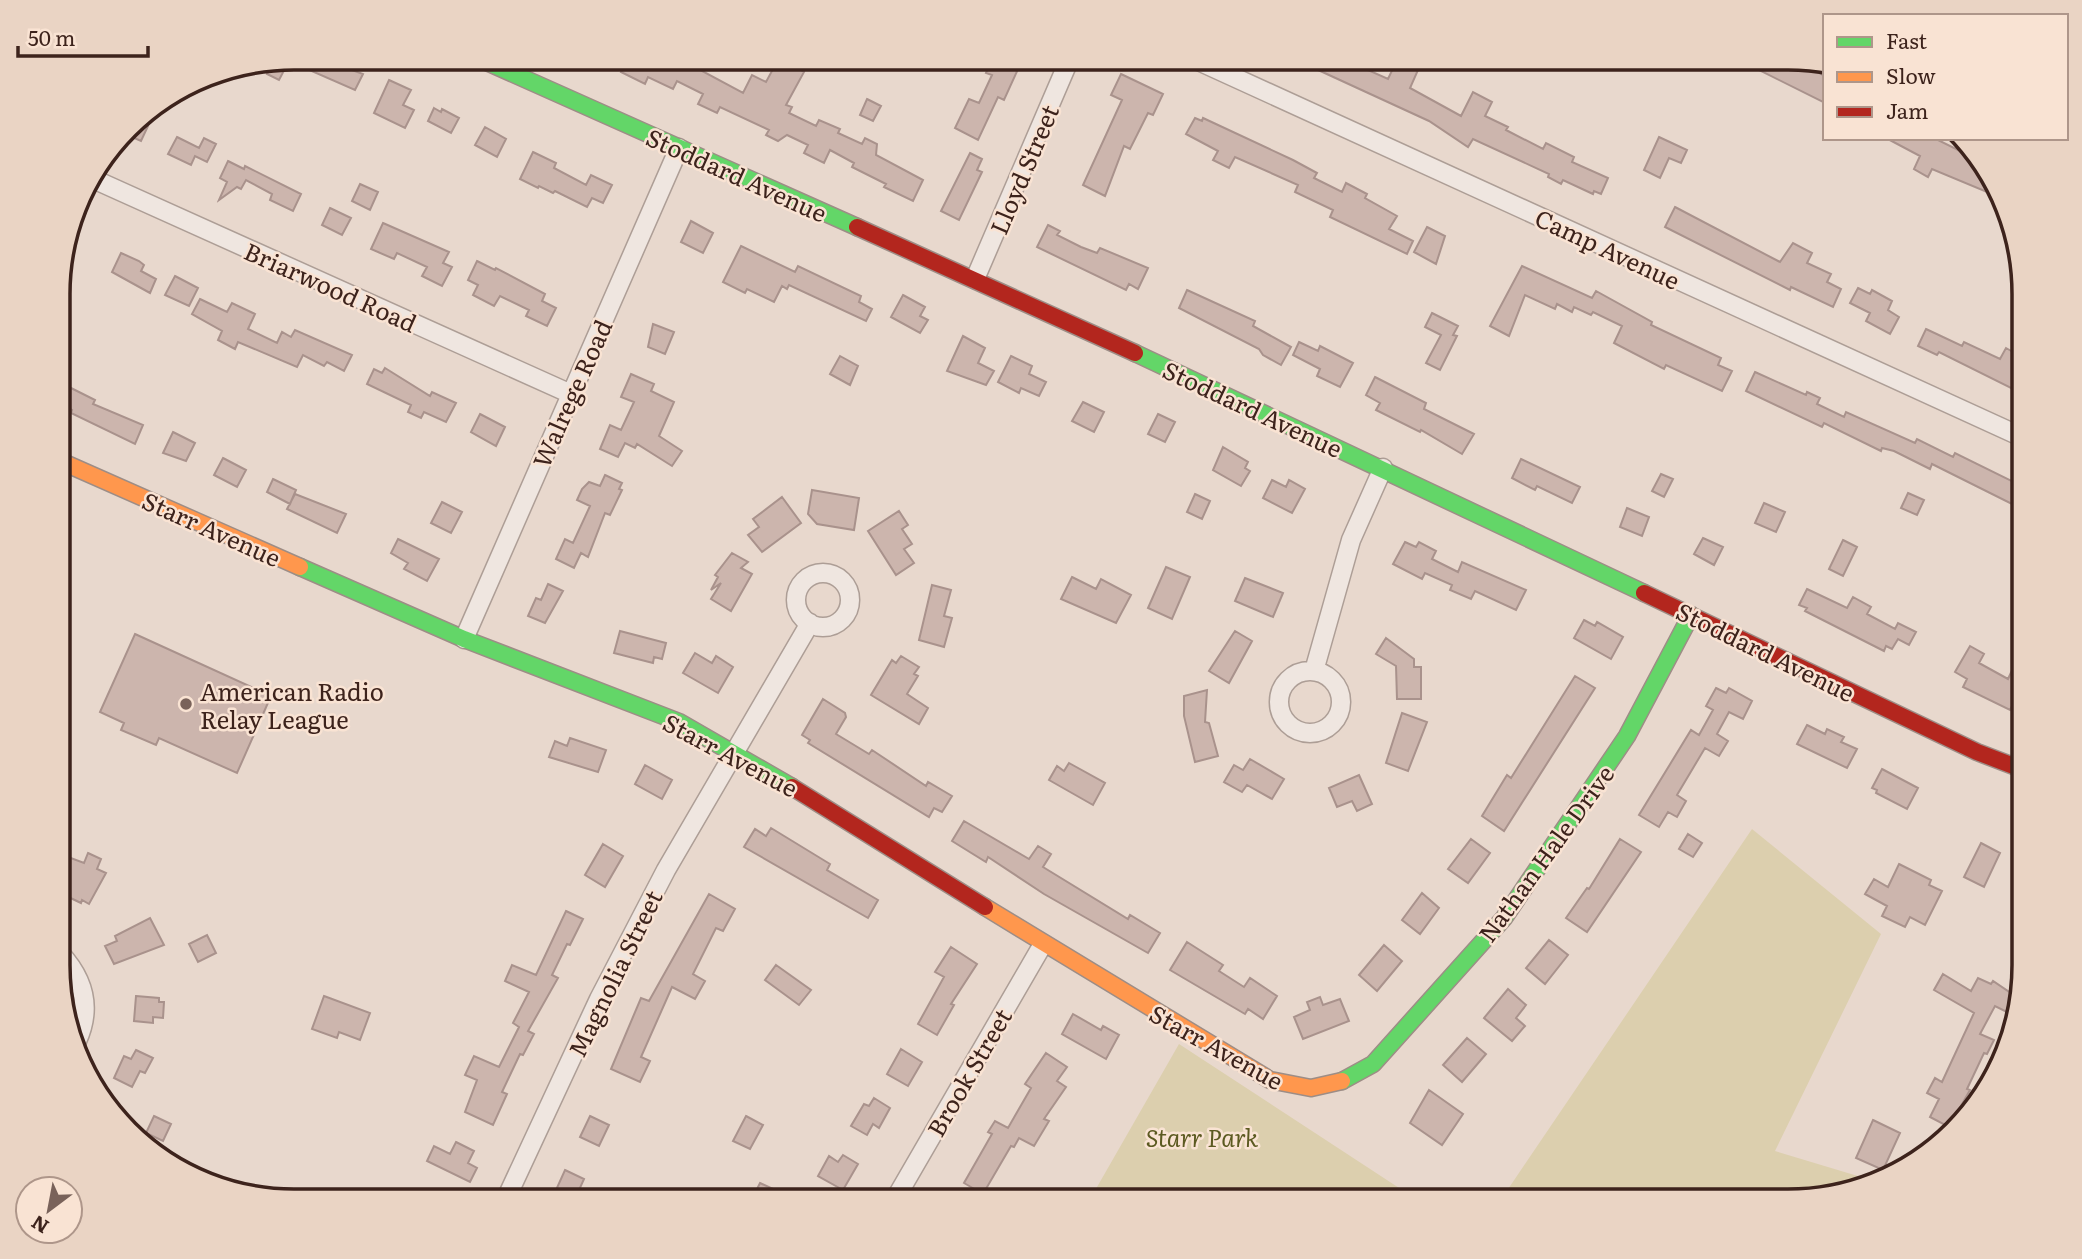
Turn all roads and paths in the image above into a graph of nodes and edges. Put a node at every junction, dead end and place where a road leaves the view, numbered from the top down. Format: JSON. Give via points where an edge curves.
{"nodes":[{"id":1,"x":505,"y":70,"type":"edge"},
{"id":2,"x":1065,"y":70,"type":"edge"},
{"id":3,"x":1218,"y":70,"type":"edge"},
{"id":4,"x":679,"y":148,"type":"junction"},
{"id":5,"x":100,"y":182,"type":"edge"},
{"id":6,"x":975,"y":279,"type":"junction"},
{"id":7,"x":571,"y":394,"type":"junction"},
{"id":8,"x":2012,"y":433,"type":"edge"},
{"id":9,"x":70,"y":465,"type":"edge"},
{"id":10,"x":1383,"y":468,"type":"junction"},
{"id":11,"x":1691,"y":614,"type":"junction"},
{"id":12,"x":810,"y":623,"type":"dead end"},
{"id":13,"x":464,"y":639,"type":"junction"},
{"id":14,"x":1314,"y":671,"type":"dead end"},
{"id":15,"x":733,"y":751,"type":"junction"},
{"id":16,"x":2012,"y":765,"type":"edge"},
{"id":17,"x":1042,"y":944,"type":"junction"},
{"id":18,"x":70,"y":964,"type":"edge"},
{"id":19,"x":81,"y":1032,"type":"edge"},
{"id":20,"x":1329,"y":1086,"type":"joint"},
{"id":21,"x":511,"y":1189,"type":"edge"},
{"id":22,"x":901,"y":1189,"type":"edge"}],
"edges":[{"from":1,"to":4,"type":"street","name":"Stoddard Avenue"},
{"from":2,"to":6,"type":"street","name":"Lloyd Street"},
{"from":3,"to":8,"type":"street","name":"Camp Avenue"},
{"from":4,"to":6,"type":"street","name":"Stoddard Avenue"},
{"from":4,"to":7,"type":"street","name":"Walrege Road"},
{"from":5,"to":7,"type":"street","name":"Briarwood Road"},
{"from":6,"to":10,"type":"street","name":"Stoddard Avenue"},
{"from":7,"to":13,"type":"street","name":"Walrege Road"},
{"from":9,"to":13,"type":"street","name":"Starr Avenue"},
{"from":10,"to":11,"type":"street","name":"Stoddard Avenue"},
{"from":10,"to":14,"type":"street","via":[[1351,540]]},
{"from":11,"to":16,"type":"street","name":"Stoddard Avenue"},
{"from":11,"to":20,"type":"street","name":"Nathan Hale Drive","via":[[1627,736],[1504,918],[1373,1064]]},
{"from":12,"to":15,"type":"street","name":"Magnolia Street"},
{"from":13,"to":15,"type":"street","name":"Starr Avenue","via":[[679,722]]},
{"from":15,"to":17,"type":"street","name":"Starr Avenue"},
{"from":15,"to":21,"type":"street","name":"Magnolia Street","via":[[599,999]]},
{"from":17,"to":20,"type":"street","name":"Starr Avenue","via":[[1270,1080],[1299,1090]]},
{"from":17,"to":22,"type":"street","name":"Brook Street"},
{"from":18,"to":19,"type":"street","via":[[85,999]]}]}
